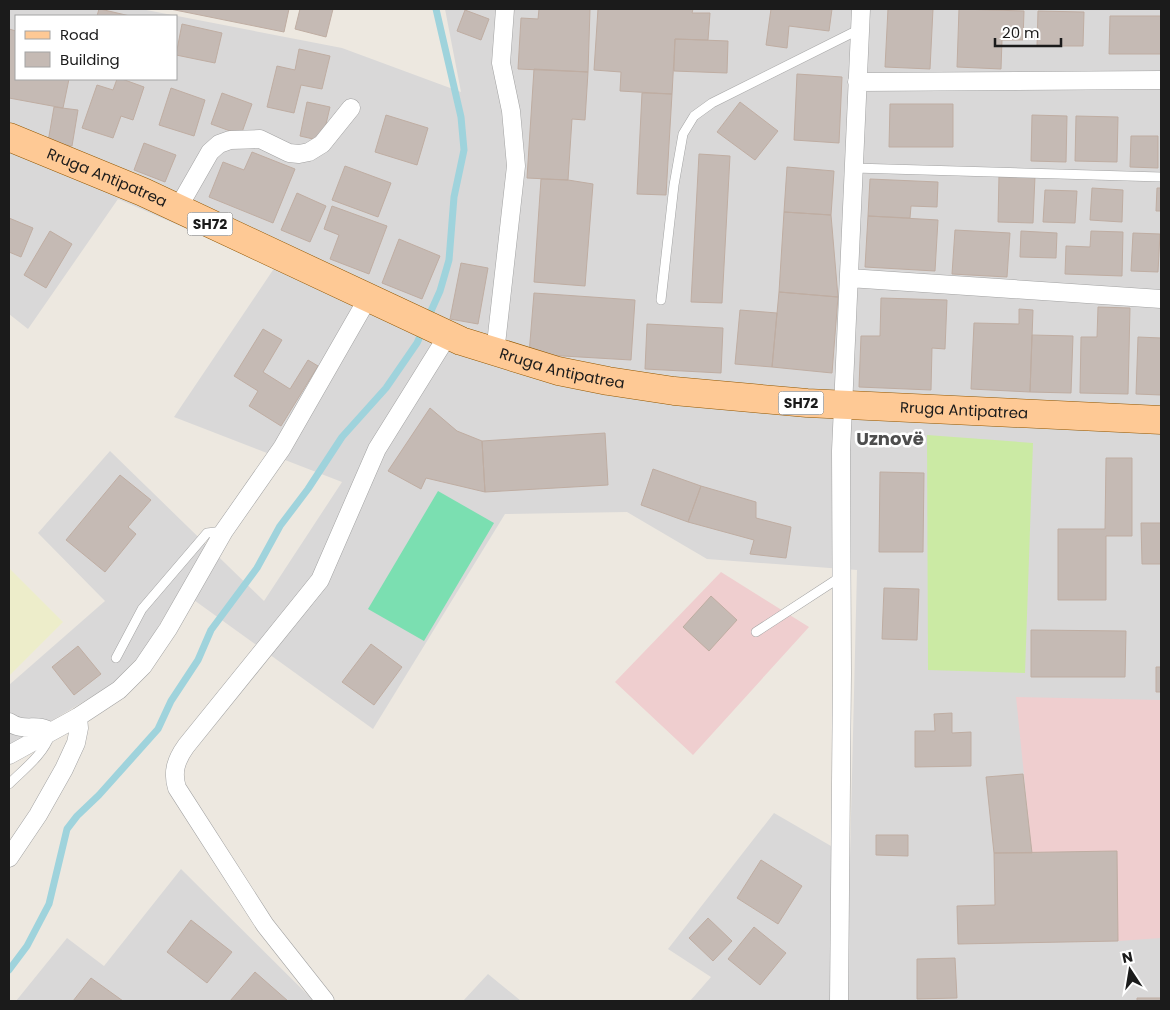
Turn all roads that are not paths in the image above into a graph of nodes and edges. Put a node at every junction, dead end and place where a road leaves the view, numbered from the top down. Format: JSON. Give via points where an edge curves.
{"nodes":[{"id":1,"x":505,"y":9,"type":"edge"},
{"id":2,"x":861,"y":9,"type":"edge"},
{"id":3,"x":860,"y":29,"type":"junction"},
{"id":4,"x":1161,"y":80,"type":"edge"},
{"id":5,"x":857,"y":82,"type":"junction"},
{"id":6,"x":351,"y":108,"type":"dead end"},
{"id":7,"x":9,"y":137,"type":"edge"},
{"id":8,"x":854,"y":168,"type":"junction"},
{"id":9,"x":1161,"y":177,"type":"edge"},
{"id":10,"x":178,"y":208,"type":"junction"},
{"id":11,"x":849,"y":278,"type":"junction"},
{"id":12,"x":368,"y":298,"type":"junction"},
{"id":13,"x":1161,"y":299,"type":"edge"},
{"id":14,"x":661,"y":300,"type":"dead end"},
{"id":15,"x":441,"y":332,"type":"junction"},
{"id":16,"x":496,"y":353,"type":"junction"},
{"id":17,"x":843,"y":405,"type":"junction"},
{"id":18,"x":1161,"y":420,"type":"edge"},
{"id":19,"x":224,"y":530,"type":"junction"},
{"id":20,"x":842,"y":576,"type":"junction"},
{"id":21,"x":756,"y":632,"type":"dead end"},
{"id":22,"x":116,"y":658,"type":"dead end"},
{"id":23,"x":78,"y":717,"type":"junction"},
{"id":24,"x":9,"y":722,"type":"edge"},
{"id":25,"x":50,"y":732,"type":"junction"},
{"id":26,"x":9,"y":755,"type":"edge"},
{"id":27,"x":9,"y":784,"type":"edge"},
{"id":28,"x":9,"y":858,"type":"edge"},
{"id":29,"x":325,"y":1001,"type":"edge"},
{"id":30,"x":839,"y":1001,"type":"edge"}],
"edges":[{"from":1,"to":16,"type":"street","via":[[501,63],[511,111],[516,166]]},
{"from":2,"to":3,"type":"street"},
{"from":3,"to":5,"type":"street"},
{"from":3,"to":14,"type":"lane","via":[[712,103],[694,116],[683,134]]},
{"from":4,"to":5,"type":"street"},
{"from":5,"to":8,"type":"street"},
{"from":6,"to":10,"type":"street","via":[[322,144],[304,153],[289,153],[260,139],[230,140],[219,144],[210,152]]},
{"from":7,"to":10,"type":"main road","name":"Rruga Antipatrea","number":"SH72"},
{"from":8,"to":9,"type":"lane"},
{"from":8,"to":11,"type":"street"},
{"from":10,"to":12,"type":"main road","name":"Rruga Antipatrea","number":"SH72"},
{"from":11,"to":13,"type":"street"},
{"from":11,"to":17,"type":"street"},
{"from":12,"to":15,"type":"main road","name":"Rruga Antipatrea","number":"SH72"},
{"from":12,"to":19,"type":"street","via":[[282,448]]},
{"from":15,"to":16,"type":"main road","name":"Rruga Antipatrea","number":"SH72"},
{"from":15,"to":29,"type":"street","via":[[377,449],[320,580],[186,746],[175,766],[174,779],[178,788],[265,926]]},
{"from":16,"to":17,"type":"main road","name":"Rruga Antipatrea","number":"SH72","via":[[558,371],[674,391]]},
{"from":17,"to":18,"type":"main road","name":"Rruga Antipatrea","number":"SH72"},
{"from":17,"to":20,"type":"street"},
{"from":19,"to":22,"type":"lane","via":[[207,532],[142,609]]},
{"from":19,"to":23,"type":"street","via":[[168,629],[143,666],[119,690]]},
{"from":20,"to":21,"type":"lane"},
{"from":20,"to":30,"type":"street"},
{"from":23,"to":25,"type":"street"},
{"from":23,"to":28,"type":"street","via":[[76,743],[64,769]]},
{"from":24,"to":25,"type":"street","via":[[17,727],[46,728]]},
{"from":25,"to":26,"type":"street"},
{"from":25,"to":27,"type":"lane","via":[[46,744],[32,762]]}]}
